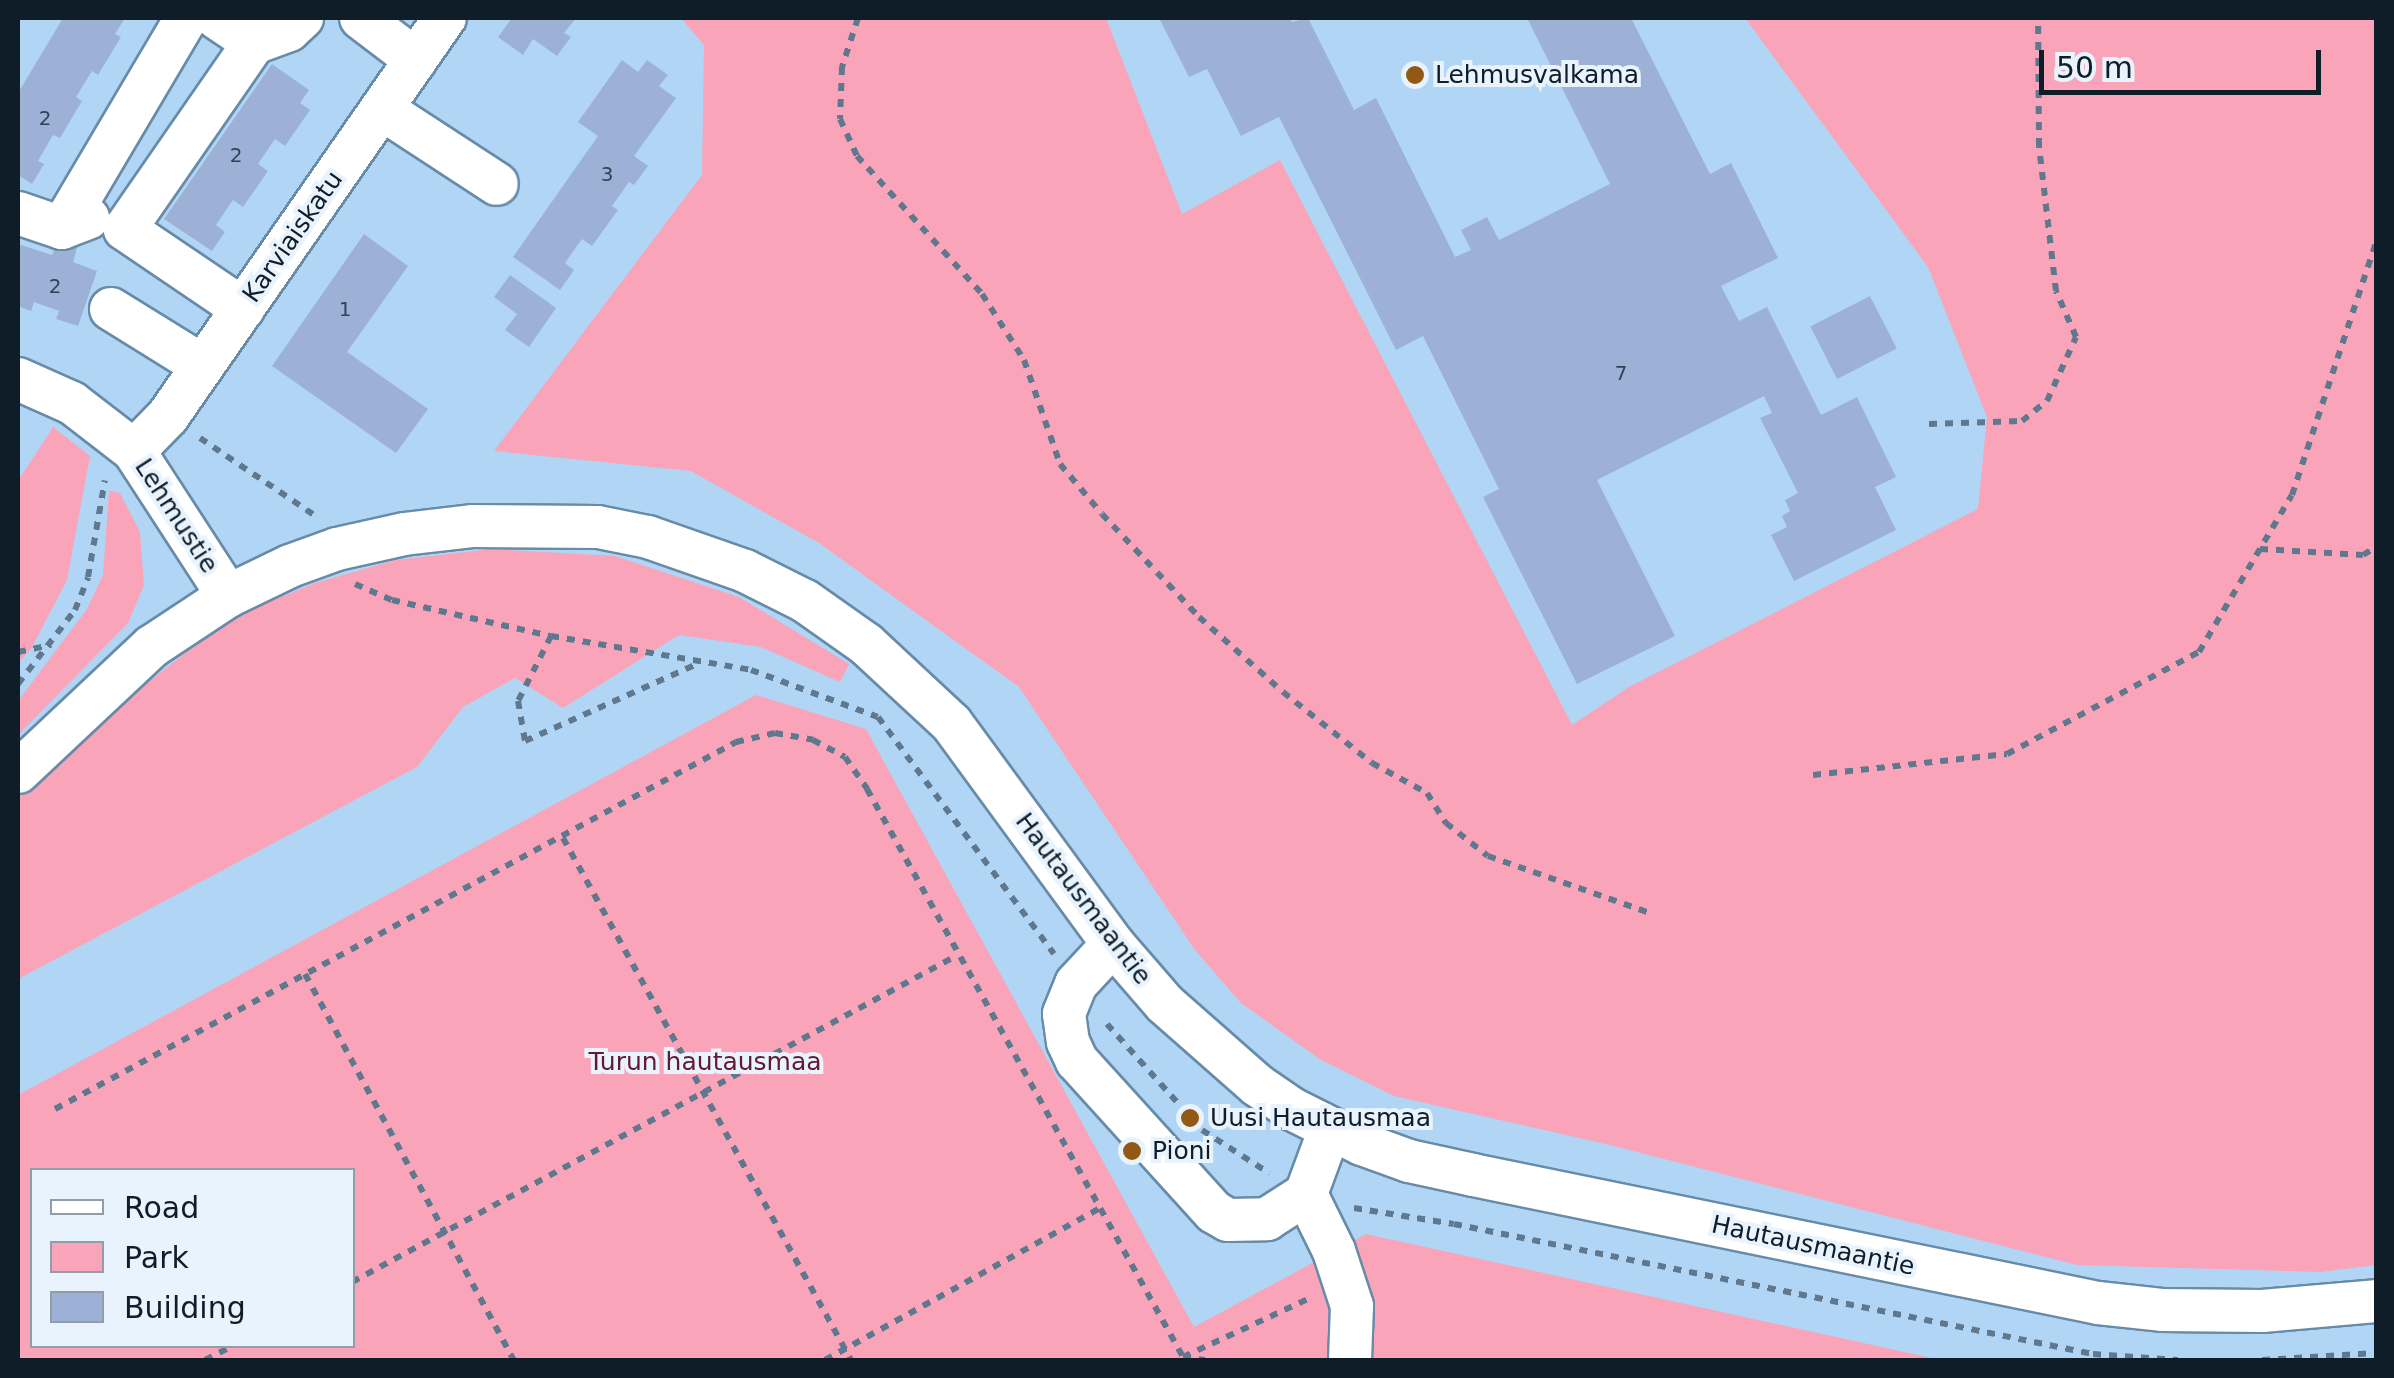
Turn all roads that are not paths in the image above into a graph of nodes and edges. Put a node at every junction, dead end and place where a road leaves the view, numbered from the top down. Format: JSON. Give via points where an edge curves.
{"nodes":[{"id":1,"x":186,"y":18,"type":"edge"},
{"id":2,"x":217,"y":18,"type":"edge"},
{"id":3,"x":302,"y":18,"type":"edge"},
{"id":4,"x":362,"y":18,"type":"edge"},
{"id":5,"x":442,"y":19,"type":"edge"},
{"id":6,"x":254,"y":44,"type":"junction"},
{"id":7,"x":416,"y":60,"type":"junction"},
{"id":8,"x":382,"y":109,"type":"junction"},
{"id":9,"x":498,"y":184,"type":"dead end"},
{"id":10,"x":18,"y":214,"type":"edge"},
{"id":11,"x":62,"y":228,"type":"junction"},
{"id":12,"x":125,"y":228,"type":"junction"},
{"id":13,"x":111,"y":309,"type":"dead end"},
{"id":14,"x":243,"y":309,"type":"junction"},
{"id":15,"x":203,"y":366,"type":"junction"},
{"id":16,"x":18,"y":379,"type":"edge"},
{"id":17,"x":134,"y":450,"type":"junction"},
{"id":18,"x":228,"y":596,"type":"junction"},
{"id":19,"x":18,"y":772,"type":"edge"},
{"id":20,"x":1114,"y":944,"type":"junction"},
{"id":21,"x":1330,"y":1129,"type":"junction"},
{"id":22,"x":1306,"y":1194,"type":"junction"},
{"id":23,"x":2376,"y":1301,"type":"edge"},
{"id":24,"x":1350,"y":1360,"type":"edge"}],
"edges":[{"from":1,"to":11,"type":"street"},
{"from":2,"to":6,"type":"street"},
{"from":3,"to":6,"type":"street"},
{"from":4,"to":7,"type":"street"},
{"from":5,"to":7,"type":"street","name":"Karviaiskatu"},
{"from":6,"to":12,"type":"street"},
{"from":7,"to":8,"type":"street","name":"Karviaiskatu"},
{"from":8,"to":9,"type":"street"},
{"from":8,"to":14,"type":"street","name":"Karviaiskatu"},
{"from":10,"to":11,"type":"street"},
{"from":11,"to":12,"type":"street","via":[[96,215]]},
{"from":12,"to":14,"type":"street"},
{"from":13,"to":15,"type":"street"},
{"from":14,"to":15,"type":"street","name":"Karviaiskatu"},
{"from":15,"to":17,"type":"street","name":"Karviaiskatu"},
{"from":16,"to":17,"type":"street","name":"Lehmustie","via":[[72,403]]},
{"from":17,"to":18,"type":"street","name":"Lehmustie"},
{"from":18,"to":19,"type":"street","name":"Hautausmaantie","via":[[114,678]]},
{"from":18,"to":20,"type":"street","name":"Hautausmaantie","via":[[337,549],[472,526],[598,527],[745,571],[805,601],[914,685],[974,752]]},
{"from":20,"to":21,"type":"street","name":"Hautausmaantie","via":[[1165,1004],[1228,1062]]},
{"from":20,"to":22,"type":"street","via":[[1076,984],[1064,1014],[1076,1061],[1214,1212],[1228,1220],[1267,1219]]},
{"from":21,"to":22,"type":"street"},
{"from":21,"to":23,"type":"street","name":"Hautausmaantie","via":[[1409,1161],[2098,1303],[2262,1310]]},
{"from":22,"to":24,"type":"street","via":[[1352,1306]]}]}
